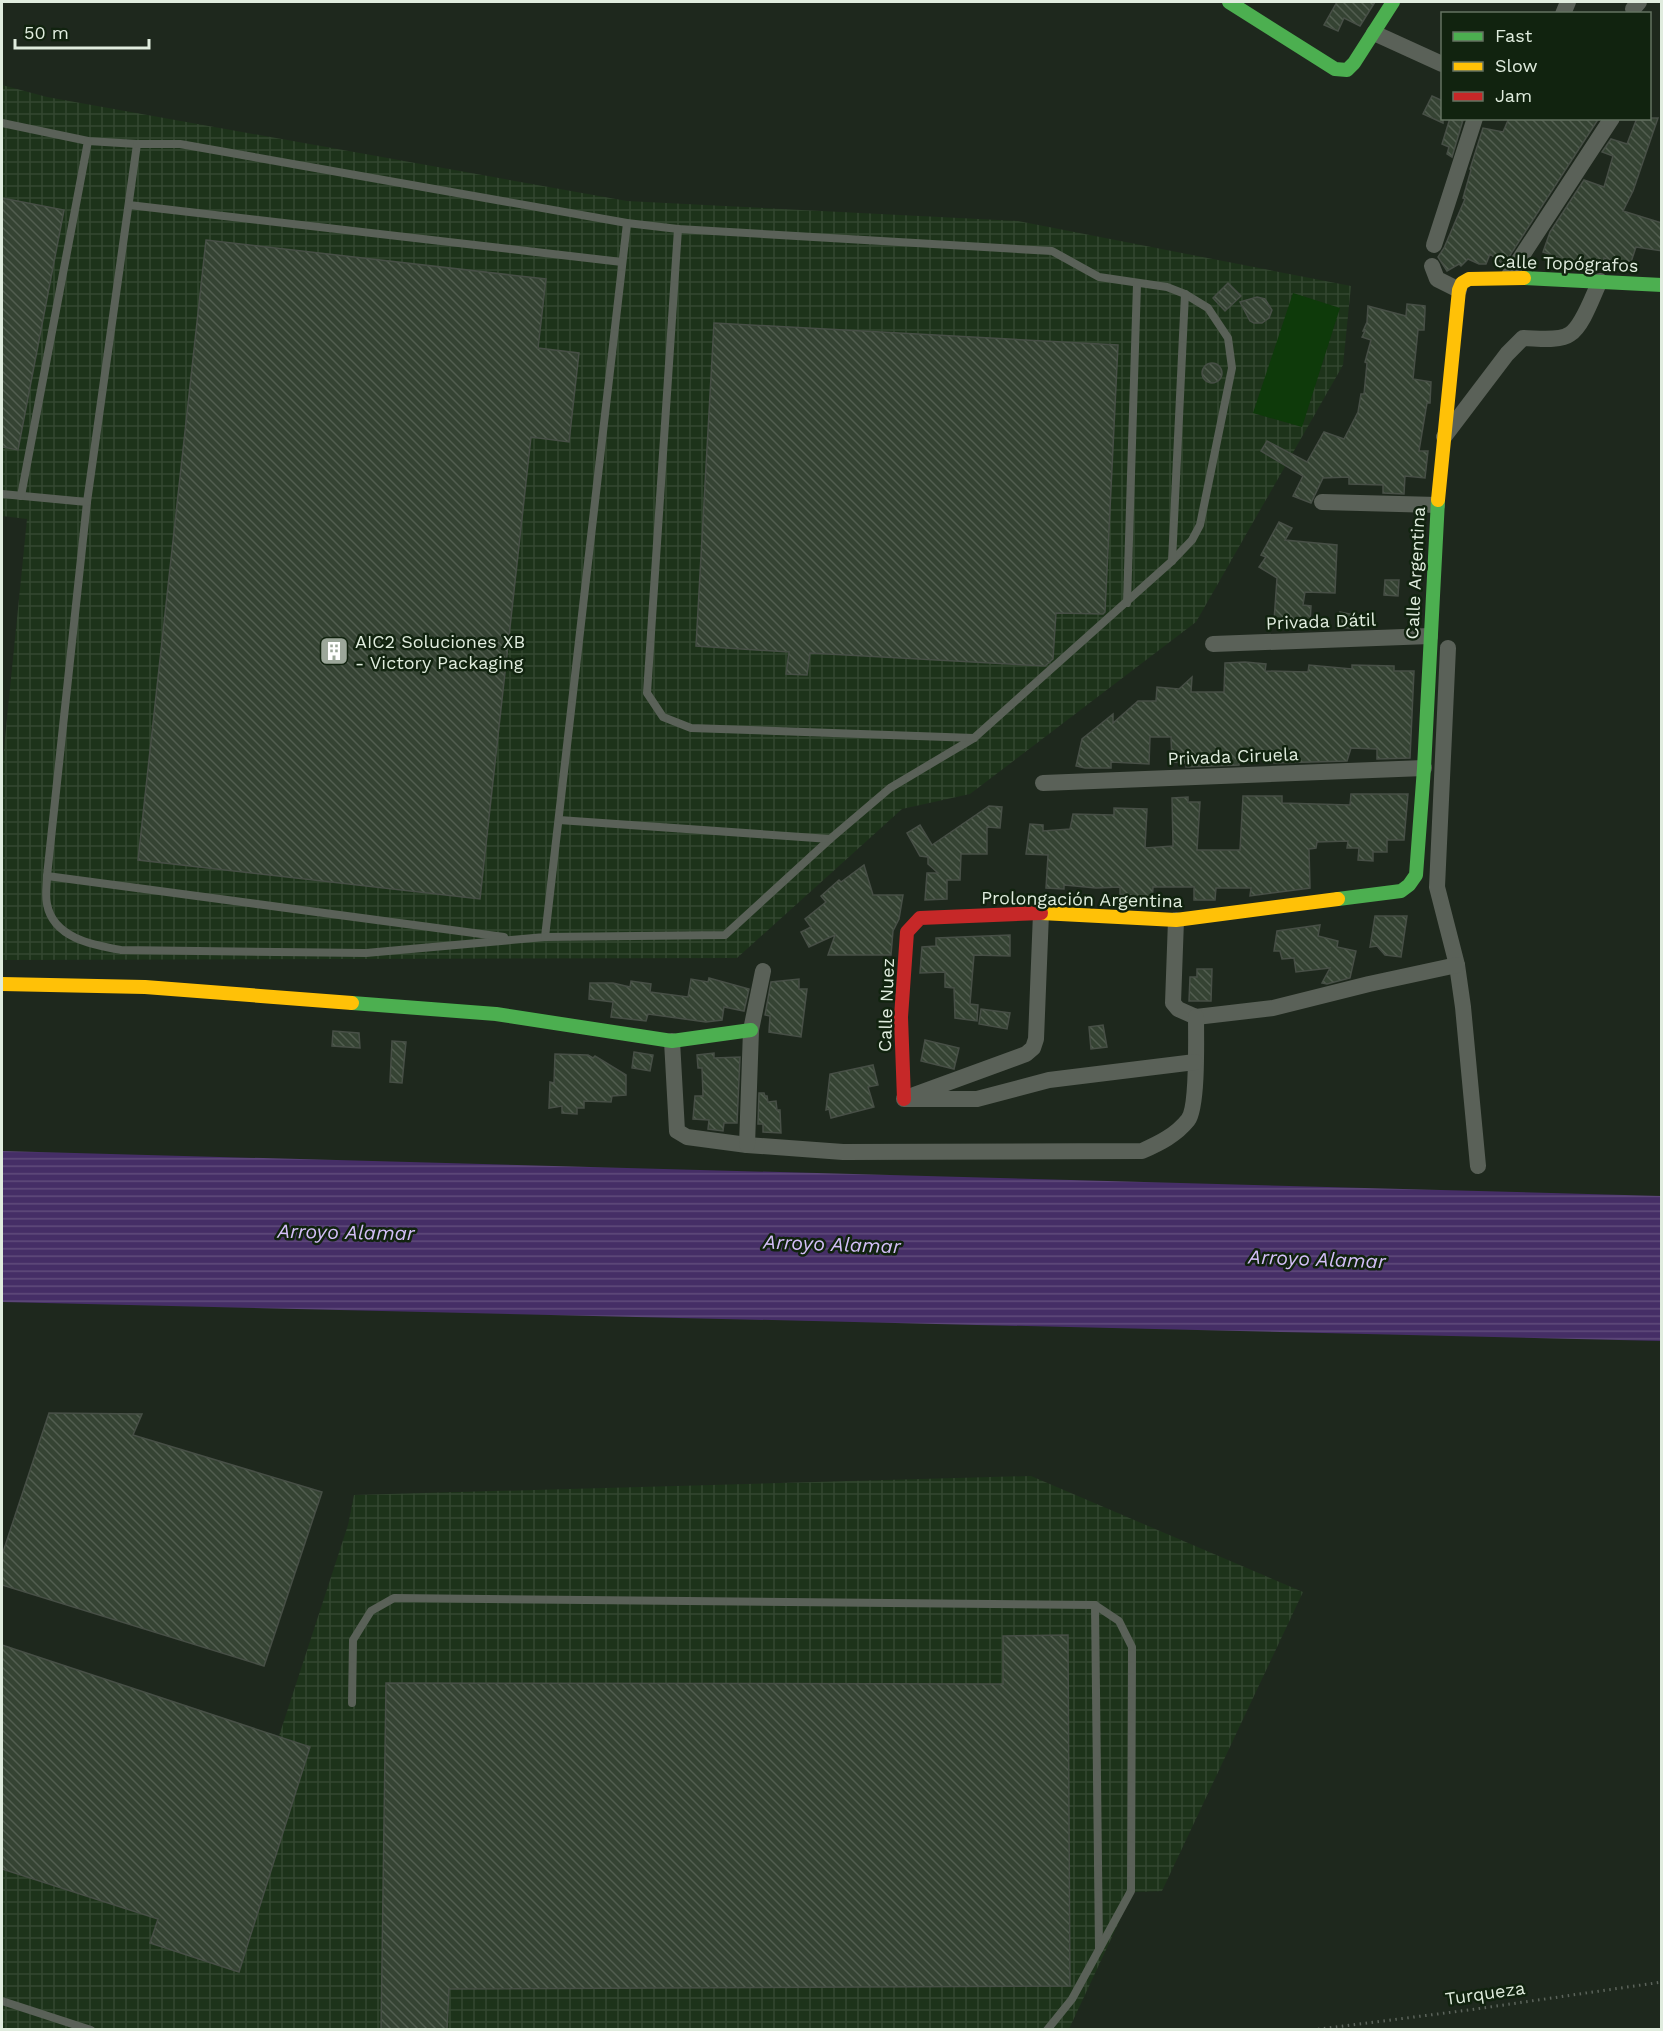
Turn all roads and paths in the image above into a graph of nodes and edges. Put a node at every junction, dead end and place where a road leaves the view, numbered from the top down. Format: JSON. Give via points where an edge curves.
{"nodes":[{"id":1,"x":1229,"y":2,"type":"edge"},
{"id":2,"x":1393,"y":2,"type":"edge"},
{"id":3,"x":1374,"y":33,"type":"junction"},
{"id":4,"x":1441,"y":63,"type":"edge"},
{"id":5,"x":1474,"y":120,"type":"edge"},
{"id":6,"x":1611,"y":120,"type":"edge"},
{"id":7,"x":2,"y":123,"type":"edge"},
{"id":8,"x":88,"y":141,"type":"junction"},
{"id":9,"x":137,"y":144,"type":"junction"},
{"id":10,"x":129,"y":205,"type":"junction"},
{"id":11,"x":627,"y":223,"type":"junction"},
{"id":12,"x":678,"y":229,"type":"junction"},
{"id":13,"x":1434,"y":245,"type":"dead end"},
{"id":14,"x":622,"y":262,"type":"junction"},
{"id":15,"x":1432,"y":266,"type":"dead end"},
{"id":16,"x":1508,"y":277,"type":"junction"},
{"id":17,"x":1600,"y":281,"type":"junction"},
{"id":18,"x":1137,"y":284,"type":"junction"},
{"id":19,"x":1464,"y":284,"type":"junction"},
{"id":20,"x":1662,"y":285,"type":"edge"},
{"id":21,"x":1185,"y":294,"type":"junction"},
{"id":22,"x":1443,"y":438,"type":"junction"},
{"id":23,"x":2,"y":494,"type":"edge"},
{"id":24,"x":21,"y":496,"type":"junction"},
{"id":25,"x":87,"y":501,"type":"junction"},
{"id":26,"x":1322,"y":502,"type":"dead end"},
{"id":27,"x":1437,"y":505,"type":"junction"},
{"id":28,"x":1172,"y":561,"type":"junction"},
{"id":29,"x":1126,"y":603,"type":"junction"},
{"id":30,"x":1430,"y":636,"type":"junction"},
{"id":31,"x":1213,"y":644,"type":"dead end"},
{"id":32,"x":1448,"y":648,"type":"dead end"},
{"id":33,"x":974,"y":738,"type":"junction"},
{"id":34,"x":1424,"y":768,"type":"junction"},
{"id":35,"x":1043,"y":783,"type":"dead end"},
{"id":36,"x":558,"y":820,"type":"junction"},
{"id":37,"x":830,"y":839,"type":"junction"},
{"id":38,"x":47,"y":876,"type":"junction"},
{"id":39,"x":1413,"y":880,"type":"junction"},
{"id":40,"x":1437,"y":887,"type":"junction"},
{"id":41,"x":1041,"y":913,"type":"junction"},
{"id":42,"x":920,"y":918,"type":"joint"},
{"id":43,"x":1176,"y":920,"type":"junction"},
{"id":44,"x":545,"y":937,"type":"junction"},
{"id":45,"x":519,"y":939,"type":"junction"},
{"id":46,"x":1457,"y":965,"type":"junction"},
{"id":47,"x":763,"y":970,"type":"dead end"},
{"id":48,"x":2,"y":984,"type":"edge"},
{"id":49,"x":1196,"y":1017,"type":"junction"},
{"id":50,"x":751,"y":1030,"type":"junction"},
{"id":51,"x":672,"y":1041,"type":"junction"},
{"id":52,"x":1195,"y":1062,"type":"junction"},
{"id":53,"x":904,"y":1099,"type":"junction"},
{"id":54,"x":747,"y":1145,"type":"junction"},
{"id":55,"x":1478,"y":1166,"type":"dead end"},
{"id":56,"x":1095,"y":1605,"type":"junction"},
{"id":57,"x":352,"y":1703,"type":"dead end"},
{"id":58,"x":1099,"y":1953,"type":"junction"},
{"id":59,"x":1662,"y":1982,"type":"edge"},
{"id":60,"x":2,"y":2001,"type":"edge"},
{"id":61,"x":92,"y":2030,"type":"edge"},
{"id":62,"x":1047,"y":2030,"type":"edge"},
{"id":63,"x":1312,"y":2030,"type":"edge"}],
"edges":[{"from":1,"to":3,"type":"street","via":[[1335,69],[1347,70]]},
{"from":2,"to":3,"type":"street"},
{"from":3,"to":4,"type":"street"},
{"from":5,"to":13,"type":"street"},
{"from":6,"to":16,"type":"street"},
{"from":7,"to":8,"type":"lane"},
{"from":8,"to":9,"type":"lane"},
{"from":8,"to":24,"type":"lane"},
{"from":9,"to":10,"type":"lane"},
{"from":9,"to":11,"type":"lane","via":[[180,144]]},
{"from":10,"to":14,"type":"lane"},
{"from":10,"to":25,"type":"lane"},
{"from":11,"to":12,"type":"lane"},
{"from":11,"to":14,"type":"lane"},
{"from":12,"to":18,"type":"lane","via":[[1052,251],[1099,277]]},
{"from":12,"to":33,"type":"lane","via":[[647,693],[663,717],[691,728]]},
{"from":14,"to":36,"type":"lane"},
{"from":15,"to":19,"type":"street","via":[[1437,279]]},
{"from":16,"to":17,"type":"street","name":"Calle Topógrafos"},
{"from":16,"to":19,"type":"street","name":"Calle Topógrafos"},
{"from":17,"to":20,"type":"street","name":"Calle Topógrafos"},
{"from":17,"to":22,"type":"street","via":[[1581,322],[1570,335],[1523,338]]},
{"from":18,"to":21,"type":"lane","via":[[1167,286]]},
{"from":18,"to":29,"type":"lane"},
{"from":19,"to":22,"type":"street","name":"Calle Argentina"},
{"from":21,"to":28,"type":"lane"},
{"from":21,"to":28,"type":"lane","via":[[1208,308],[1228,338],[1232,368],[1200,525]]},
{"from":22,"to":27,"type":"street","name":"Calle Argentina"},
{"from":23,"to":24,"type":"lane"},
{"from":24,"to":25,"type":"lane"},
{"from":25,"to":38,"type":"lane"},
{"from":26,"to":27,"type":"street"},
{"from":27,"to":30,"type":"street","name":"Calle Argentina"},
{"from":28,"to":29,"type":"lane"},
{"from":29,"to":33,"type":"lane"},
{"from":30,"to":31,"type":"street","name":"Privada Dátil"},
{"from":30,"to":34,"type":"street","name":"Calle Argentina"},
{"from":32,"to":40,"type":"street"},
{"from":33,"to":37,"type":"lane","via":[[890,788]]},
{"from":34,"to":35,"type":"street","name":"Privada Ciruela"},
{"from":34,"to":39,"type":"street","name":"Calle Argentina"},
{"from":36,"to":37,"type":"lane"},
{"from":36,"to":44,"type":"lane"},
{"from":37,"to":44,"type":"lane","via":[[725,935]]},
{"from":38,"to":45,"type":"lane"},
{"from":38,"to":45,"type":"lane","via":[[47,904],[52,919],[85,943],[121,950],[366,953]]},
{"from":39,"to":40,"type":"street"},
{"from":39,"to":43,"type":"street","name":"Prolongación Argentina","via":[[1401,891]]},
{"from":40,"to":46,"type":"street"},
{"from":41,"to":42,"type":"street","name":"Prolongación Argentina"},
{"from":41,"to":43,"type":"street","name":"Prolongación Argentina"},
{"from":41,"to":53,"type":"street","via":[[1033,1048],[1026,1054]]},
{"from":42,"to":53,"type":"street","name":"Calle Nuez","via":[[907,932],[901,1017]]},
{"from":43,"to":49,"type":"street","via":[[1173,1003],[1178,1010]]},
{"from":44,"to":45,"type":"lane"},
{"from":46,"to":49,"type":"street","via":[[1272,1008]]},
{"from":46,"to":55,"type":"street"},
{"from":47,"to":50,"type":"street"},
{"from":48,"to":51,"type":"street","via":[[146,987],[496,1014]]},
{"from":49,"to":52,"type":"street"},
{"from":50,"to":51,"type":"street"},
{"from":50,"to":54,"type":"street"},
{"from":51,"to":54,"type":"street","via":[[676,1131],[687,1137]]},
{"from":52,"to":53,"type":"street","via":[[1049,1080],[977,1099]]},
{"from":52,"to":54,"type":"street","via":[[1190,1118],[1167,1141],[1142,1151],[843,1152]]},
{"from":56,"to":57,"type":"lane","via":[[394,1598],[371,1611],[353,1640]]},
{"from":56,"to":58,"type":"lane"},
{"from":56,"to":58,"type":"lane","via":[[1119,1621],[1132,1647],[1131,1891]]},
{"from":58,"to":62,"type":"lane","via":[[1072,1999]]},
{"from":59,"to":63,"type":"path","name":"Turqueza"},
{"from":60,"to":61,"type":"lane"}]}
